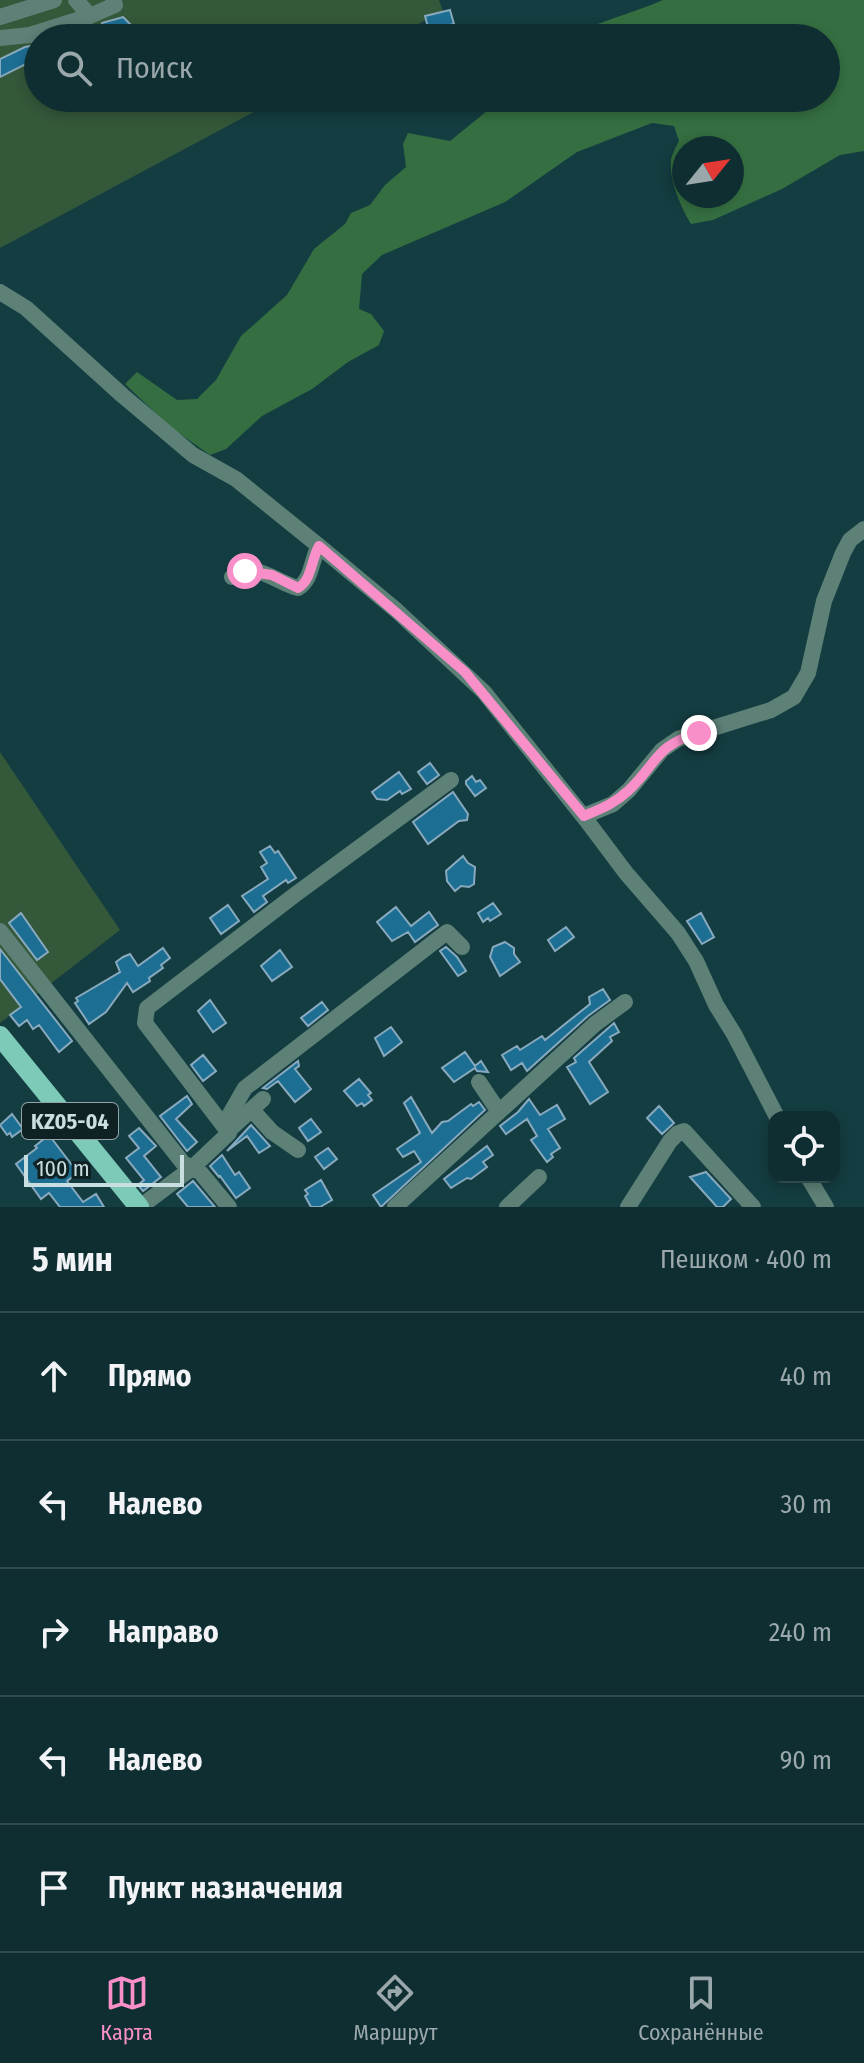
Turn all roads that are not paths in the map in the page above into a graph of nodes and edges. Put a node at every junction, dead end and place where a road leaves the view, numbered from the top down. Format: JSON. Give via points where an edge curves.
{"nodes":[{"id":1,"x":54,"y":0,"type":"edge"},
{"id":2,"x":76,"y":0,"type":"edge"},
{"id":3,"x":113,"y":0,"type":"edge"},
{"id":4,"x":90,"y":16,"type":"junction"},
{"id":5,"x":0,"y":17,"type":"edge"},
{"id":6,"x":65,"y":24,"type":"edge"},
{"id":7,"x":24,"y":36,"type":"edge"},
{"id":8,"x":0,"y":38,"type":"edge"},
{"id":9,"x":0,"y":292,"type":"edge"},
{"id":10,"x":864,"y":529,"type":"edge"},
{"id":11,"x":319,"y":546,"type":"junction"},
{"id":12,"x":232,"y":577,"type":"dead end"},
{"id":13,"x":451,"y":780,"type":"dead end"},
{"id":14,"x":584,"y":816,"type":"junction"},
{"id":15,"x":0,"y":931,"type":"edge"},
{"id":16,"x":462,"y":947,"type":"dead end"},
{"id":17,"x":625,"y":1002,"type":"dead end"},
{"id":18,"x":0,"y":1036,"type":"edge"},
{"id":19,"x":479,"y":1082,"type":"dead end"},
{"id":20,"x":774,"y":1111,"type":"edge"},
{"id":21,"x":499,"y":1112,"type":"junction"},
{"id":22,"x":229,"y":1131,"type":"junction"},
{"id":23,"x":298,"y":1150,"type":"dead end"},
{"id":24,"x":192,"y":1168,"type":"junction"},
{"id":25,"x":539,"y":1177,"type":"dead end"},
{"id":26,"x":812,"y":1183,"type":"edge"},
{"id":27,"x":140,"y":1207,"type":"edge"},
{"id":28,"x":229,"y":1207,"type":"edge"},
{"id":29,"x":395,"y":1207,"type":"edge"},
{"id":30,"x":507,"y":1207,"type":"edge"},
{"id":31,"x":628,"y":1207,"type":"edge"},
{"id":32,"x":753,"y":1207,"type":"edge"},
{"id":33,"x":826,"y":1207,"type":"edge"}],
"edges":[{"from":1,"to":5,"type":"street"},
{"from":2,"to":4,"type":"street"},
{"from":3,"to":4,"type":"street","via":[[115,5]]},
{"from":4,"to":6,"type":"street"},
{"from":7,"to":8,"type":"street"},
{"from":9,"to":11,"type":"street","via":[[26,308],[193,455],[236,479]]},
{"from":10,"to":14,"type":"street","via":[[843,553],[824,601],[808,673],[794,697],[771,710],[678,739],[613,804]]},
{"from":11,"to":12,"type":"street","via":[[307,581],[298,588],[261,571]]},
{"from":11,"to":14,"type":"street","via":[[465,672]]},
{"from":13,"to":22,"type":"street","via":[[147,1008],[145,1023]]},
{"from":14,"to":20,"type":"street","via":[[678,933]]},
{"from":15,"to":24,"type":"street"},
{"from":16,"to":22,"type":"street","via":[[447,932],[283,1056],[245,1088],[230,1114]]},
{"from":17,"to":21,"type":"street"},
{"from":18,"to":27,"type":"main road","number":"KZ05-04"},
{"from":19,"to":21,"type":"street"},
{"from":21,"to":29,"type":"street"},
{"from":22,"to":23,"type":"street","via":[[257,1105],[272,1132]]},
{"from":22,"to":24,"type":"street"},
{"from":24,"to":27,"type":"street"},
{"from":24,"to":28,"type":"street"},
{"from":25,"to":30,"type":"street"},
{"from":26,"to":33,"type":"street"},
{"from":31,"to":32,"type":"street","via":[[670,1141],[684,1131]]}]}
